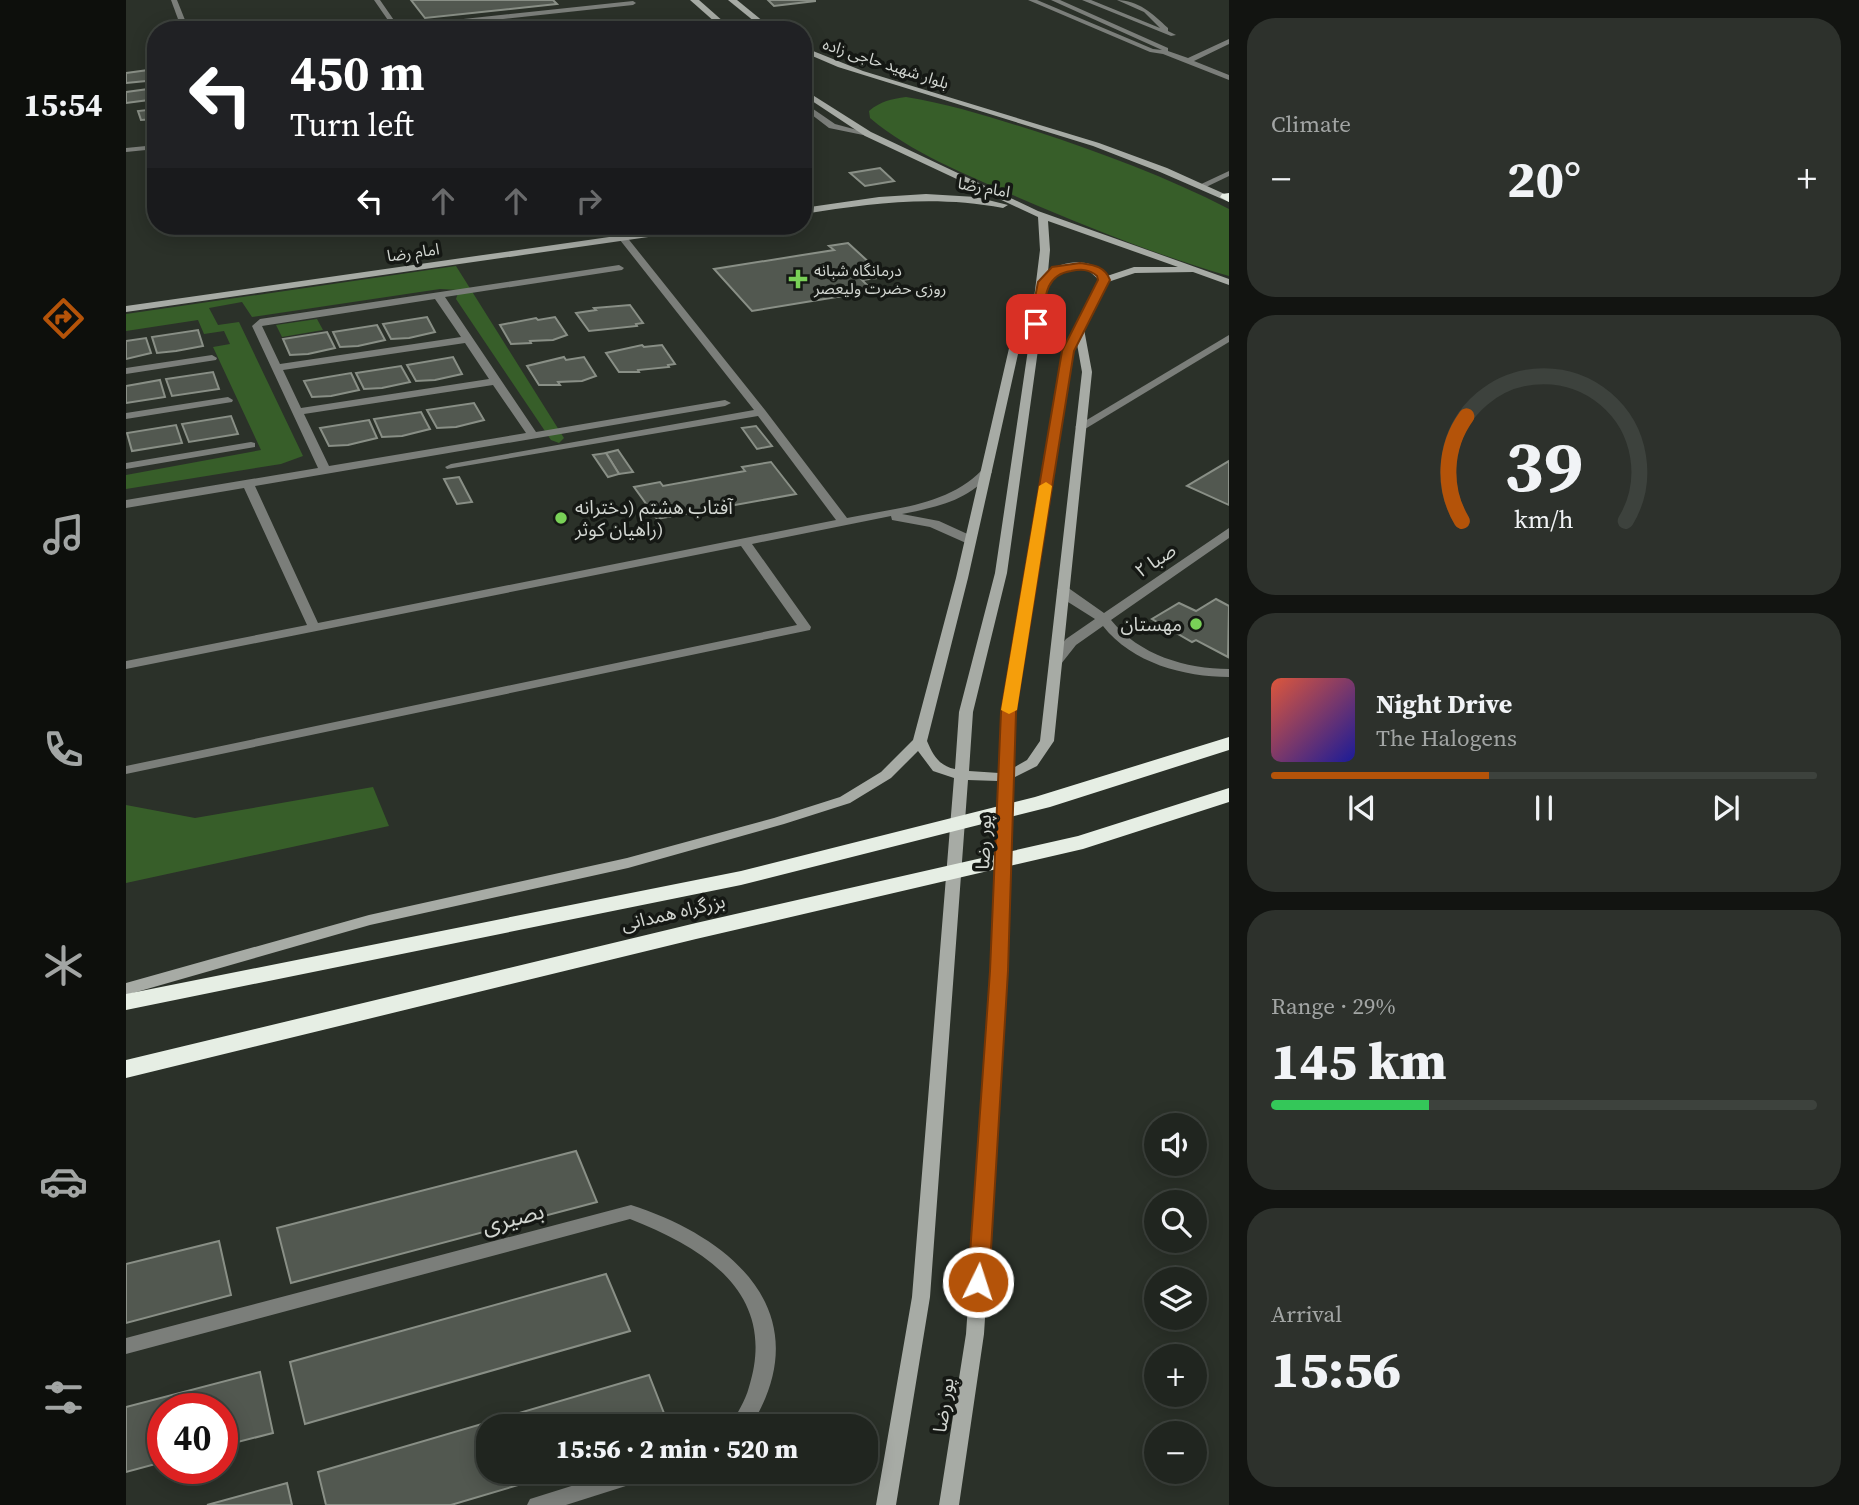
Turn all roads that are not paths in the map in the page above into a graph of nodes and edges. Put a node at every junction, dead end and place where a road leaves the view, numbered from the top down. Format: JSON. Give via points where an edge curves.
{"nodes":[{"id":1,"x":174,"y":0,"type":"edge"},
{"id":2,"x":377,"y":0,"type":"edge"},
{"id":3,"x":694,"y":0,"type":"edge"},
{"id":4,"x":732,"y":0,"type":"edge"},
{"id":5,"x":1031,"y":0,"type":"edge"},
{"id":6,"x":1054,"y":0,"type":"edge"},
{"id":7,"x":1085,"y":0,"type":"edge"},
{"id":8,"x":1120,"y":0,"type":"edge"},
{"id":9,"x":1133,"y":0,"type":"edge"},
{"id":10,"x":633,"y":3,"type":"dead end"},
{"id":11,"x":743,"y":4,"type":"edge"},
{"id":12,"x":1146,"y":11,"type":"junction"},
{"id":13,"x":182,"y":21,"type":"edge"},
{"id":14,"x":392,"y":21,"type":"edge"},
{"id":15,"x":470,"y":21,"type":"edge"},
{"id":16,"x":718,"y":21,"type":"edge"},
{"id":17,"x":761,"y":21,"type":"edge"},
{"id":18,"x":1173,"y":35,"type":"junction"},
{"id":19,"x":1229,"y":41,"type":"edge"},
{"id":20,"x":1164,"y":49,"type":"junction"},
{"id":21,"x":812,"y":53,"type":"edge"},
{"id":22,"x":1188,"y":61,"type":"junction"},
{"id":23,"x":1229,"y":78,"type":"edge"},
{"id":24,"x":812,"y":97,"type":"edge"},
{"id":25,"x":812,"y":111,"type":"edge"},
{"id":26,"x":868,"y":134,"type":"junction"},
{"id":27,"x":147,"y":147,"type":"edge"},
{"id":28,"x":126,"y":150,"type":"edge"},
{"id":29,"x":147,"y":155,"type":"edge"},
{"id":30,"x":126,"y":158,"type":"edge"},
{"id":31,"x":1229,"y":173,"type":"edge"},
{"id":32,"x":1201,"y":186,"type":"junction"},
{"id":33,"x":1228,"y":198,"type":"edge"},
{"id":34,"x":812,"y":210,"type":"edge"},
{"id":35,"x":1039,"y":215,"type":"junction"},
{"id":36,"x":643,"y":235,"type":"edge"},
{"id":37,"x":623,"y":238,"type":"junction"},
{"id":38,"x":619,"y":268,"type":"dead end"},
{"id":39,"x":1191,"y":270,"type":"junction"},
{"id":40,"x":1104,"y":280,"type":"junction"},
{"id":41,"x":1229,"y":282,"type":"edge"},
{"id":42,"x":1042,"y":285,"type":"junction"},
{"id":43,"x":438,"y":295,"type":"junction"},
{"id":44,"x":126,"y":309,"type":"edge"},
{"id":45,"x":1036,"y":324,"type":"junction"},
{"id":46,"x":1079,"y":328,"type":"junction"},
{"id":47,"x":1229,"y":338,"type":"edge"},
{"id":48,"x":468,"y":339,"type":"junction"},
{"id":49,"x":212,"y":358,"type":"dead end"},
{"id":50,"x":277,"y":368,"type":"junction"},
{"id":51,"x":126,"y":371,"type":"edge"},
{"id":52,"x":496,"y":381,"type":"junction"},
{"id":53,"x":228,"y":400,"type":"dead end"},
{"id":54,"x":724,"y":403,"type":"dead end"},
{"id":55,"x":298,"y":412,"type":"junction"},
{"id":56,"x":761,"y":412,"type":"junction"},
{"id":57,"x":126,"y":416,"type":"edge"},
{"id":58,"x":1082,"y":427,"type":"junction"},
{"id":59,"x":533,"y":436,"type":"junction"},
{"id":60,"x":251,"y":445,"type":"dead end"},
{"id":61,"x":126,"y":466,"type":"edge"},
{"id":62,"x":451,"y":467,"type":"dead end"},
{"id":63,"x":325,"y":471,"type":"junction"},
{"id":64,"x":986,"y":472,"type":"junction"},
{"id":65,"x":248,"y":484,"type":"junction"},
{"id":66,"x":126,"y":505,"type":"edge"},
{"id":67,"x":880,"y":516,"type":"junction"},
{"id":68,"x":845,"y":523,"type":"junction"},
{"id":69,"x":1229,"y":532,"type":"edge"},
{"id":70,"x":970,"y":540,"type":"junction"},
{"id":71,"x":744,"y":542,"type":"junction"},
{"id":72,"x":1063,"y":590,"type":"junction"},
{"id":73,"x":1103,"y":619,"type":"junction"},
{"id":74,"x":314,"y":627,"type":"junction"},
{"id":75,"x":1056,"y":662,"type":"junction"},
{"id":76,"x":126,"y":665,"type":"edge"},
{"id":77,"x":1229,"y":673,"type":"edge"},
{"id":78,"x":920,"y":741,"type":"junction"},
{"id":79,"x":1229,"y":743,"type":"edge"},
{"id":80,"x":126,"y":770,"type":"edge"},
{"id":81,"x":1229,"y":795,"type":"edge"},
{"id":82,"x":126,"y":989,"type":"edge"},
{"id":83,"x":126,"y":1002,"type":"edge"},
{"id":84,"x":126,"y":1069,"type":"edge"},
{"id":85,"x":126,"y":1346,"type":"edge"},
{"id":86,"x":746,"y":1414,"type":"edge"},
{"id":87,"x":605,"y":1484,"type":"edge"},
{"id":88,"x":537,"y":1505,"type":"edge"},
{"id":89,"x":886,"y":1505,"type":"edge"},
{"id":90,"x":949,"y":1505,"type":"edge"}],
"edges":[{"from":1,"to":13,"type":"lane"},
{"from":2,"to":14,"type":"lane"},
{"from":3,"to":16,"type":"street"},
{"from":4,"to":11,"type":"street"},
{"from":5,"to":20,"type":"lane","via":[[1152,51]]},
{"from":6,"to":20,"type":"lane"},
{"from":7,"to":18,"type":"lane"},
{"from":8,"to":12,"type":"lane"},
{"from":9,"to":12,"type":"lane"},
{"from":10,"to":15,"type":"lane"},
{"from":11,"to":17,"type":"street"},
{"from":12,"to":18,"type":"lane"},
{"from":18,"to":20,"type":"lane"},
{"from":19,"to":22,"type":"lane"},
{"from":20,"to":22,"type":"lane"},
{"from":21,"to":32,"type":"street","name":"بلوار شهید حاجی زاده","via":[[1077,138]]},
{"from":22,"to":23,"type":"lane"},
{"from":24,"to":26,"type":"street"},
{"from":25,"to":26,"type":"lane","via":[[832,125]]},
{"from":26,"to":35,"type":"street"},
{"from":27,"to":28,"type":"lane"},
{"from":29,"to":30,"type":"lane"},
{"from":31,"to":32,"type":"lane"},
{"from":32,"to":33,"type":"street","name":"بلوار شهید حاجی زاده"},
{"from":34,"to":35,"type":"street","name":"امام رضا","via":[[934,195]]},
{"from":35,"to":39,"type":"street"},
{"from":35,"to":42,"type":"street","name":"پور رضا","via":[[1045,250]]},
{"from":36,"to":37,"type":"street","name":"امام رضا"},
{"from":37,"to":44,"type":"street","name":"امام رضا"},
{"from":37,"to":56,"type":"street"},
{"from":38,"to":43,"type":"street"},
{"from":39,"to":40,"type":"street","via":[[1134,270]]},
{"from":39,"to":41,"type":"street"},
{"from":40,"to":42,"type":"street","via":[[1095,269],[1067,266]]},
{"from":40,"to":46,"type":"street","name":"پور رضا"},
{"from":42,"to":45,"type":"street","name":"پور رضا"},
{"from":43,"to":48,"type":"street"},
{"from":43,"to":50,"type":"street","via":[[260,322],[257,326]]},
{"from":45,"to":64,"type":"street","via":[[1015,344]]},
{"from":45,"to":89,"type":"street","name":"پور رضا","via":[[1001,573],[966,712],[920,1297]]},
{"from":46,"to":58,"type":"street","via":[[1087,372]]},
{"from":46,"to":90,"type":"street","name":"پور رضا","via":[[1068,351],[1008,712],[999,971],[975,1334]]},
{"from":47,"to":58,"type":"street"},
{"from":48,"to":50,"type":"street"},
{"from":48,"to":52,"type":"street"},
{"from":49,"to":51,"type":"street"},
{"from":50,"to":55,"type":"street"},
{"from":52,"to":55,"type":"street"},
{"from":52,"to":59,"type":"street"},
{"from":53,"to":57,"type":"street"},
{"from":54,"to":59,"type":"street"},
{"from":55,"to":63,"type":"street"},
{"from":56,"to":62,"type":"street"},
{"from":56,"to":68,"type":"street"},
{"from":58,"to":72,"type":"street"},
{"from":59,"to":63,"type":"street"},
{"from":60,"to":61,"type":"street"},
{"from":63,"to":65,"type":"street"},
{"from":64,"to":67,"type":"street","via":[[970,490],[954,498]]},
{"from":64,"to":70,"type":"street"},
{"from":65,"to":66,"type":"street"},
{"from":65,"to":74,"type":"street"},
{"from":67,"to":68,"type":"street"},
{"from":67,"to":70,"type":"street","via":[[927,520]]},
{"from":68,"to":71,"type":"street"},
{"from":69,"to":73,"type":"street","name":"صبا ۲"},
{"from":70,"to":78,"type":"street"},
{"from":71,"to":74,"type":"street"},
{"from":71,"to":80,"type":"street","via":[[805,628]]},
{"from":72,"to":73,"type":"street","via":[[1072,601]]},
{"from":72,"to":75,"type":"street"},
{"from":73,"to":75,"type":"street","name":"صبا ۲","via":[[1071,642]]},
{"from":73,"to":77,"type":"street","via":[[1114,632],[1163,662],[1195,672]]},
{"from":74,"to":76,"type":"street"},
{"from":75,"to":78,"type":"street","via":[[1047,740],[1039,759],[1020,773],[978,778],[940,770],[928,759]]},
{"from":78,"to":82,"type":"street","via":[[886,775],[845,800],[779,821],[628,863],[369,920]]},
{"from":79,"to":83,"type":"highway","name":"بزرگراه همدانی","via":[[1042,802],[741,878]]},
{"from":81,"to":84,"type":"highway","name":"بزرگراه همدانی","via":[[1083,842]]},
{"from":85,"to":86,"type":"street","name":"بصیری","via":[[631,1212],[697,1241],[730,1265],[752,1291],[764,1320],[767,1352],[762,1383]]},
{"from":87,"to":88,"type":"street"}]}
